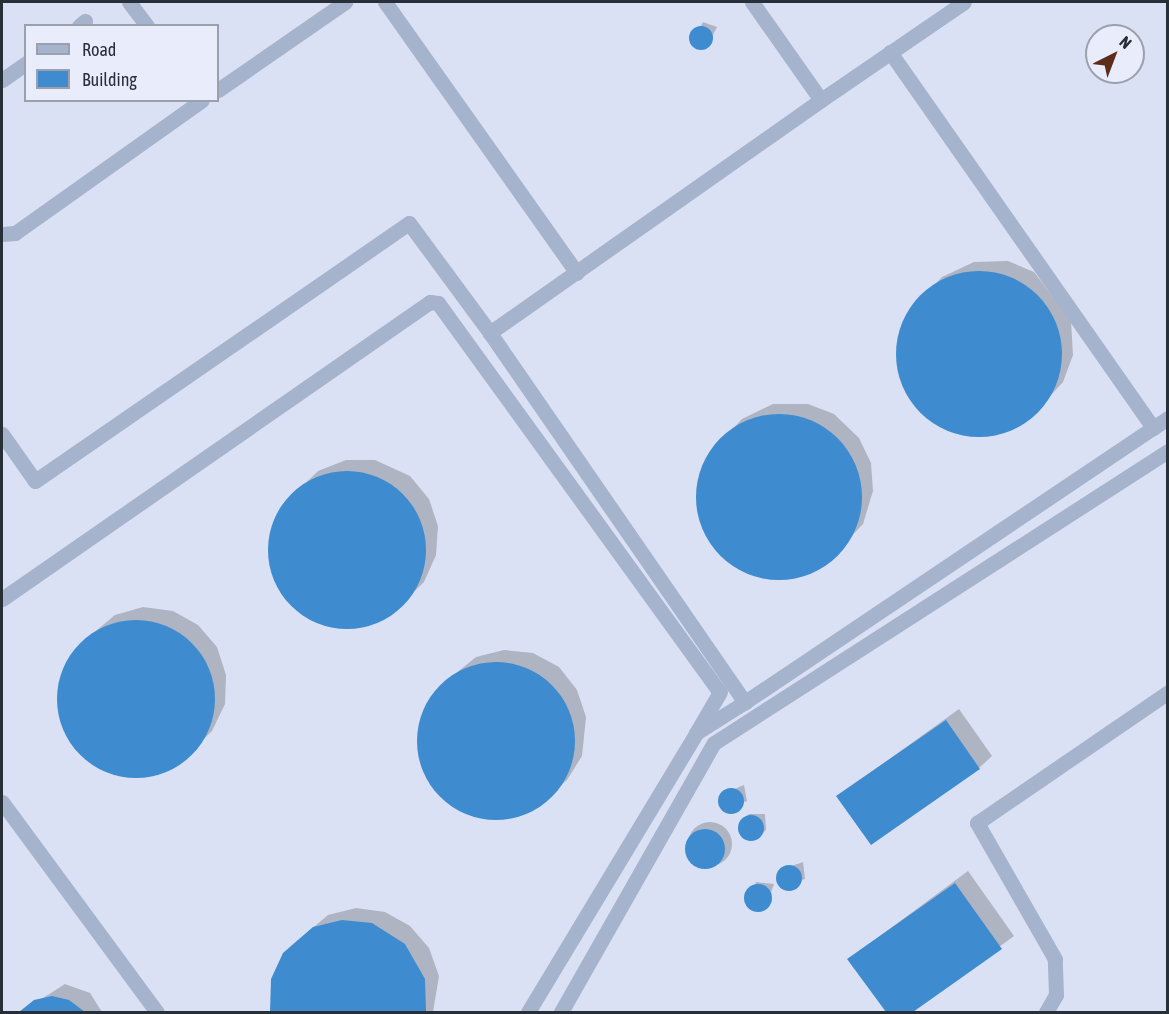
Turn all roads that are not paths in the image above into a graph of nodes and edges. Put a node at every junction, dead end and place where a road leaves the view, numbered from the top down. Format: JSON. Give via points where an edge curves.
{"nodes":[{"id":1,"x":129,"y":2,"type":"edge"},
{"id":2,"x":345,"y":2,"type":"edge"},
{"id":3,"x":385,"y":2,"type":"edge"},
{"id":4,"x":752,"y":2,"type":"edge"},
{"id":5,"x":964,"y":2,"type":"edge"},
{"id":6,"x":146,"y":24,"type":"edge"},
{"id":7,"x":890,"y":52,"type":"junction"},
{"id":8,"x":24,"y":64,"type":"edge"},
{"id":9,"x":2,"y":80,"type":"edge"},
{"id":10,"x":219,"y":89,"type":"edge"},
{"id":11,"x":821,"y":100,"type":"junction"},
{"id":12,"x":199,"y":102,"type":"edge"},
{"id":13,"x":2,"y":234,"type":"edge"},
{"id":14,"x":577,"y":273,"type":"junction"},
{"id":15,"x":490,"y":333,"type":"junction"},
{"id":16,"x":1167,"y":418,"type":"edge"},
{"id":17,"x":1153,"y":428,"type":"junction"},
{"id":18,"x":2,"y":434,"type":"edge"},
{"id":19,"x":1167,"y":451,"type":"edge"},
{"id":20,"x":2,"y":599,"type":"edge"},
{"id":21,"x":1167,"y":692,"type":"edge"},
{"id":22,"x":745,"y":702,"type":"junction"},
{"id":23,"x":696,"y":733,"type":"junction"},
{"id":24,"x":2,"y":802,"type":"edge"},
{"id":25,"x":157,"y":1012,"type":"edge"},
{"id":26,"x":528,"y":1012,"type":"edge"},
{"id":27,"x":561,"y":1012,"type":"edge"},
{"id":28,"x":1046,"y":1012,"type":"edge"}],
"edges":[{"from":1,"to":6,"type":"street"},
{"from":2,"to":10,"type":"street"},
{"from":3,"to":14,"type":"street"},
{"from":4,"to":11,"type":"street"},
{"from":5,"to":7,"type":"street"},
{"from":7,"to":11,"type":"street"},
{"from":7,"to":17,"type":"street"},
{"from":8,"to":9,"type":"street"},
{"from":11,"to":14,"type":"street"},
{"from":12,"to":13,"type":"street","via":[[15,233]]},
{"from":14,"to":15,"type":"street"},
{"from":15,"to":18,"type":"street","via":[[409,223],[35,482]]},
{"from":15,"to":22,"type":"street"},
{"from":16,"to":17,"type":"street"},
{"from":17,"to":22,"type":"street"},
{"from":19,"to":27,"type":"street","via":[[714,743]]},
{"from":20,"to":23,"type":"street","via":[[430,302],[438,303],[720,692]]},
{"from":21,"to":28,"type":"street","via":[[977,823],[1055,958],[1056,995]]},
{"from":22,"to":23,"type":"street"},
{"from":23,"to":26,"type":"street"},
{"from":24,"to":25,"type":"street"}]}
